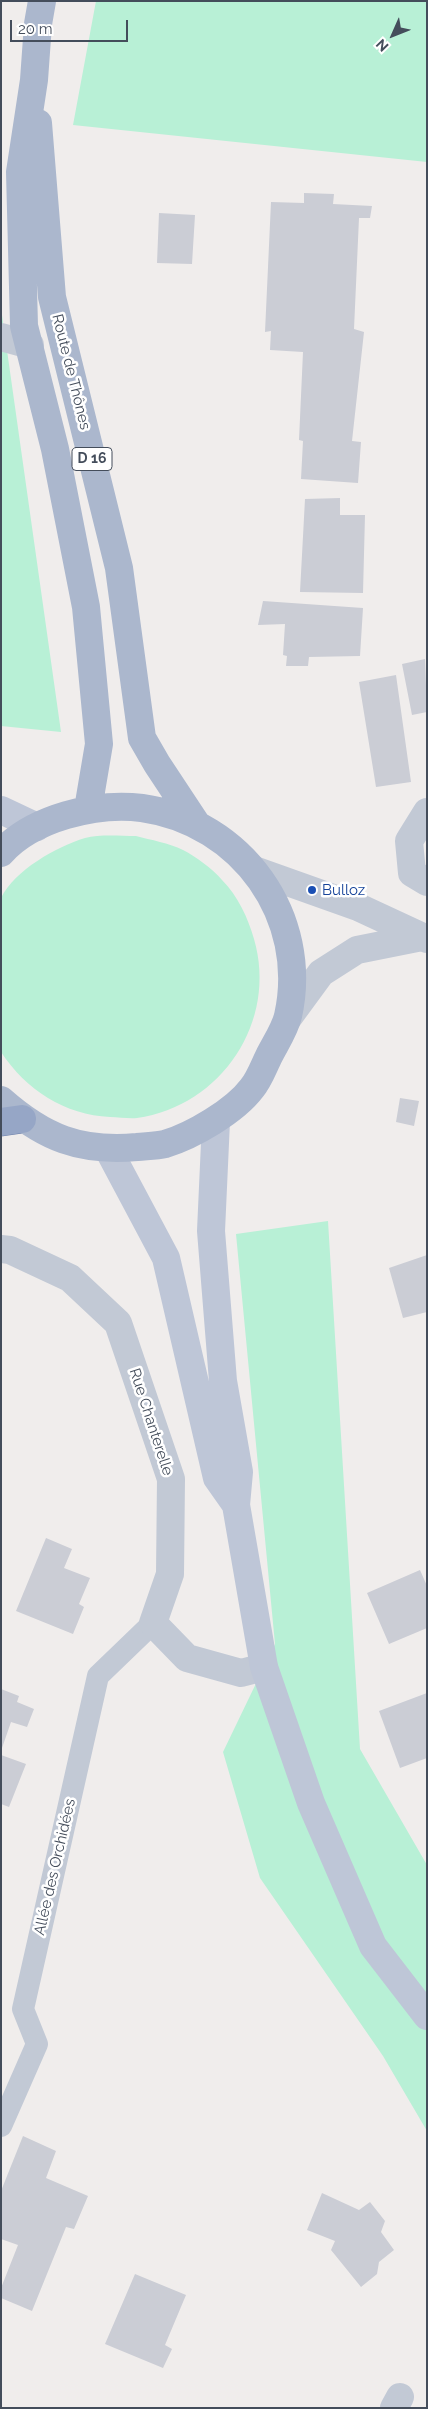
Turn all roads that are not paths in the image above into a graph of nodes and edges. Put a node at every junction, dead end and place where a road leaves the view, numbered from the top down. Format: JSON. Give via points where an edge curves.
{"nodes":[{"id":1,"x":42,"y":1,"type":"edge"},
{"id":2,"x":34,"y":80,"type":"junction"},
{"id":3,"x":1,"y":337,"type":"edge"},
{"id":4,"x":30,"y":345,"type":"junction"},
{"id":5,"x":88,"y":808,"type":"junction"},
{"id":6,"x":1,"y":810,"type":"edge"},
{"id":7,"x":427,"y":812,"type":"edge"},
{"id":8,"x":196,"y":823,"type":"junction"},
{"id":9,"x":37,"y":826,"type":"junction"},
{"id":10,"x":1,"y":853,"type":"edge"},
{"id":11,"x":254,"y":870,"type":"junction"},
{"id":12,"x":427,"y":882,"type":"edge"},
{"id":13,"x":425,"y":938,"type":"edge"},
{"id":14,"x":288,"y":1018,"type":"junction"},
{"id":15,"x":1,"y":1100,"type":"edge"},
{"id":16,"x":12,"y":1121,"type":"edge"},
{"id":17,"x":216,"y":1121,"type":"junction"},
{"id":18,"x":108,"y":1150,"type":"junction"},
{"id":19,"x":1,"y":1249,"type":"edge"},
{"id":20,"x":236,"y":1506,"type":"junction"},
{"id":21,"x":153,"y":1623,"type":"junction"},
{"id":22,"x":264,"y":1667,"type":"junction"},
{"id":23,"x":427,"y":2016,"type":"edge"},
{"id":24,"x":1,"y":2126,"type":"edge"}],
"edges":[{"from":1,"to":2,"type":"main road","name":"Route de Thônes","number":"D 16"},
{"from":2,"to":4,"type":"main road","name":"Route de Thônes","number":"D 16","via":[[20,172],[24,326]]},
{"from":2,"to":8,"type":"main road","name":"Route de Thônes","number":"D 16","via":[[52,297],[119,568],[142,738]]},
{"from":3,"to":4,"type":"street"},
{"from":4,"to":5,"type":"main road","name":"Route de Thônes","number":"D 16","via":[[55,449],[86,607],[99,744]]},
{"from":5,"to":8,"type":"main road","via":[[125,806],[162,811]]},
{"from":5,"to":9,"type":"main road"},
{"from":6,"to":9,"type":"main road"},
{"from":7,"to":12,"type":"street","via":[[409,841],[412,873]]},
{"from":8,"to":11,"type":"main road","via":[[228,844]]},
{"from":9,"to":10,"type":"main road"},
{"from":11,"to":13,"type":"street","via":[[358,907]]},
{"from":11,"to":14,"type":"main road","via":[[275,903],[288,940],[292,979]]},
{"from":13,"to":14,"type":"street","via":[[357,950],[321,973]]},
{"from":14,"to":17,"type":"main road","via":[[253,1088]]},
{"from":15,"to":16,"type":"main road"},
{"from":16,"to":18,"type":"main road","via":[[78,1144]]},
{"from":17,"to":18,"type":"main road","via":[[165,1144]]},
{"from":17,"to":20,"type":"main road","via":[[211,1231],[223,1381],[239,1472]]},
{"from":18,"to":20,"type":"main road","via":[[166,1258],[217,1478]]},
{"from":19,"to":21,"type":"street","name":"Rue Chanterelle","via":[[10,1250],[70,1278],[118,1323],[171,1479],[170,1574]]},
{"from":20,"to":22,"type":"main road"},
{"from":21,"to":22,"type":"street","via":[[187,1658],[241,1672]]},
{"from":21,"to":24,"type":"lane","name":"Allée des Orchidées","via":[[98,1676],[23,2008],[36,2044]]},
{"from":22,"to":23,"type":"main road","via":[[311,1803],[373,1946]]}]}
